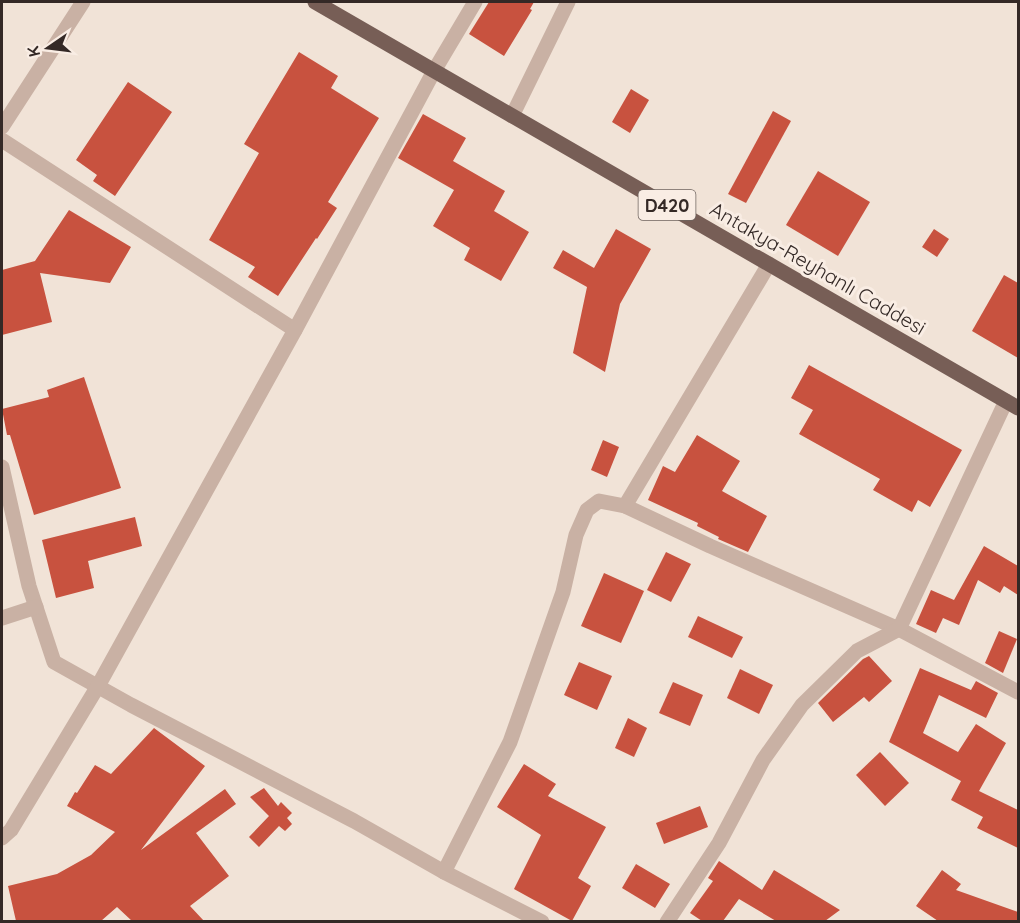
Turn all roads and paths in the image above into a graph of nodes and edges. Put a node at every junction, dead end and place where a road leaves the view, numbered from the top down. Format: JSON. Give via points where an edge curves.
{"nodes":[{"id":1,"x":83,"y":2,"type":"edge"},
{"id":2,"x":315,"y":2,"type":"edge"},
{"id":3,"x":476,"y":2,"type":"edge"},
{"id":4,"x":568,"y":2,"type":"edge"},
{"id":5,"x":434,"y":71,"type":"junction"},
{"id":6,"x":512,"y":116,"type":"junction"},
{"id":7,"x":2,"y":127,"type":"edge"},
{"id":8,"x":2,"y":140,"type":"edge"},
{"id":9,"x":769,"y":264,"type":"junction"},
{"id":10,"x":295,"y":330,"type":"junction"},
{"id":11,"x":1012,"y":405,"type":"edge"},
{"id":12,"x":2,"y":467,"type":"edge"},
{"id":13,"x":625,"y":506,"type":"junction"},
{"id":14,"x":36,"y":608,"type":"junction"},
{"id":15,"x":2,"y":618,"type":"edge"},
{"id":16,"x":899,"y":629,"type":"junction"},
{"id":17,"x":98,"y":686,"type":"junction"},
{"id":18,"x":1018,"y":692,"type":"edge"},
{"id":19,"x":2,"y":838,"type":"edge"},
{"id":20,"x":444,"y":872,"type":"junction"},
{"id":21,"x":542,"y":921,"type":"edge"},
{"id":22,"x":667,"y":921,"type":"edge"}],
"edges":[{"from":1,"to":7,"type":"street"},
{"from":2,"to":5,"type":"main road","name":"Antakya-Reyhanlı Caddesi","number":"D420"},
{"from":3,"to":5,"type":"street"},
{"from":4,"to":6,"type":"street"},
{"from":5,"to":6,"type":"main road","name":"Antakya-Reyhanlı Caddesi","number":"D420"},
{"from":5,"to":10,"type":"street"},
{"from":6,"to":9,"type":"main road","name":"Antakya-Reyhanlı Caddesi","number":"D420"},
{"from":8,"to":10,"type":"street"},
{"from":9,"to":11,"type":"main road","name":"Antakya-Reyhanlı Caddesi","number":"D420"},
{"from":9,"to":13,"type":"street"},
{"from":10,"to":17,"type":"street"},
{"from":11,"to":16,"type":"street"},
{"from":12,"to":14,"type":"street"},
{"from":13,"to":16,"type":"street"},
{"from":13,"to":20,"type":"street","via":[[599,501],[587,510],[576,535],[563,592],[510,742]]},
{"from":14,"to":15,"type":"street"},
{"from":14,"to":17,"type":"street","via":[[54,662]]},
{"from":16,"to":18,"type":"street"},
{"from":16,"to":22,"type":"street","via":[[857,651],[802,705],[763,760],[719,843]]},
{"from":17,"to":19,"type":"street","via":[[11,830]]},
{"from":17,"to":20,"type":"street"},
{"from":20,"to":21,"type":"street"}]}
